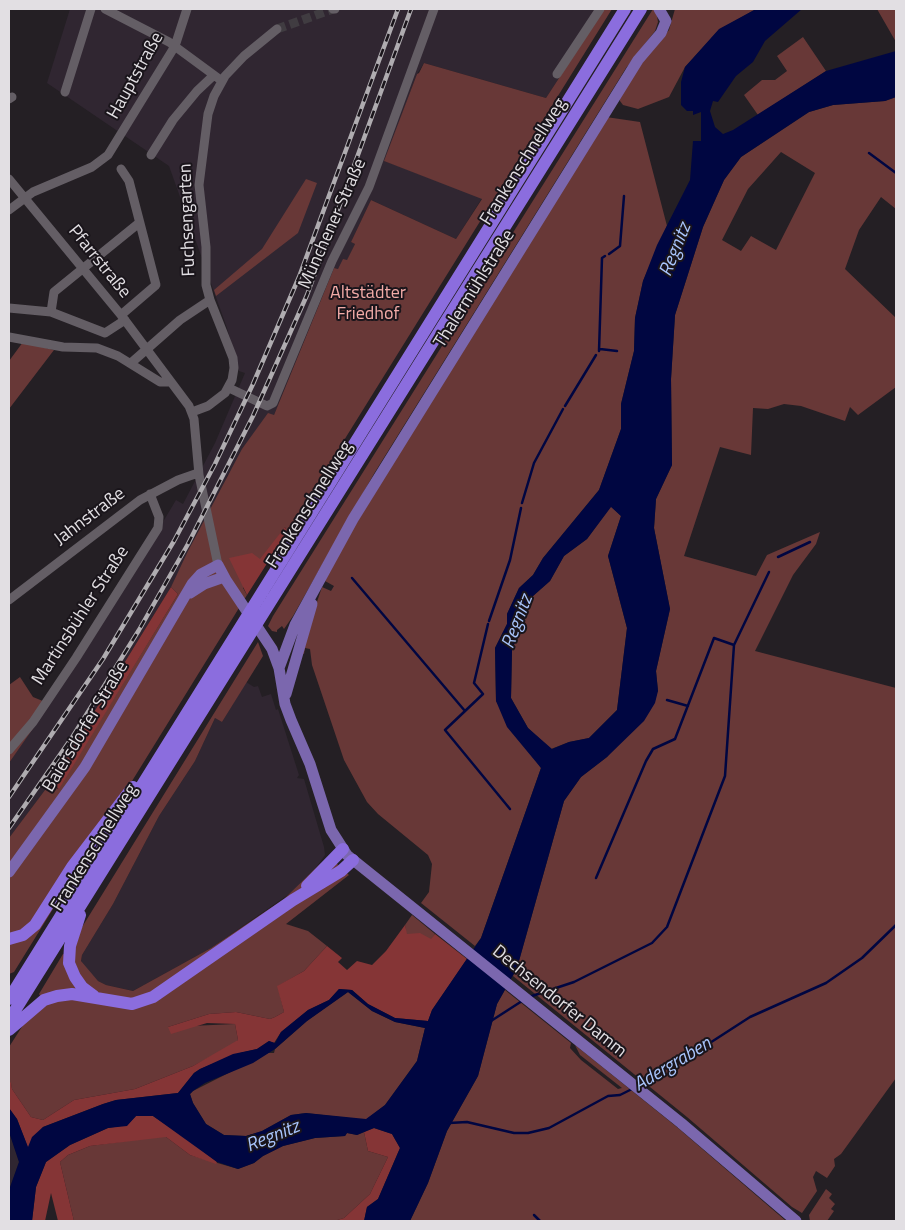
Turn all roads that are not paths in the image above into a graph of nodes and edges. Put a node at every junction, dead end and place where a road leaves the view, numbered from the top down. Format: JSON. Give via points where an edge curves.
{"nodes":[{"id":1,"x":91,"y":9,"type":"edge"},
{"id":2,"x":105,"y":9,"type":"edge"},
{"id":3,"x":187,"y":9,"type":"edge"},
{"id":4,"x":434,"y":9,"type":"edge"},
{"id":5,"x":600,"y":9,"type":"edge"},
{"id":6,"x":625,"y":9,"type":"edge"},
{"id":7,"x":641,"y":9,"type":"edge"},
{"id":8,"x":662,"y":12,"type":"edge"},
{"id":9,"x":277,"y":29,"type":"tunnel mouth"},
{"id":10,"x":174,"y":46,"type":"junction"},
{"id":11,"x":557,"y":74,"type":"dead end"},
{"id":12,"x":218,"y":78,"type":"junction"},
{"id":13,"x":64,"y":92,"type":"dead end"},
{"id":14,"x":151,"y":155,"type":"dead end"},
{"id":15,"x":121,"y":169,"type":"dead end"},
{"id":16,"x":9,"y":179,"type":"edge"},
{"id":17,"x":25,"y":198,"type":"junction"},
{"id":18,"x":9,"y":210,"type":"edge"},
{"id":19,"x":139,"y":223,"type":"junction"},
{"id":20,"x":83,"y":268,"type":"junction"},
{"id":21,"x":210,"y":300,"type":"junction"},
{"id":22,"x":9,"y":308,"type":"edge"},
{"id":23,"x":51,"y":312,"type":"junction"},
{"id":24,"x":123,"y":318,"type":"junction"},
{"id":25,"x":9,"y":337,"type":"edge"},
{"id":26,"x":145,"y":349,"type":"junction"},
{"id":27,"x":130,"y":363,"type":"junction"},
{"id":28,"x":170,"y":382,"type":"junction"},
{"id":29,"x":229,"y":388,"type":"junction"},
{"id":30,"x":192,"y":412,"type":"junction"},
{"id":31,"x":198,"y":473,"type":"junction"},
{"id":32,"x":150,"y":494,"type":"junction"},
{"id":33,"x":218,"y":565,"type":"junction"},
{"id":34,"x":224,"y":577,"type":"junction"},
{"id":35,"x":318,"y":586,"type":"junction"},
{"id":36,"x":187,"y":596,"type":"junction"},
{"id":37,"x":9,"y":600,"type":"edge"},
{"id":38,"x":295,"y":625,"type":"junction"},
{"id":39,"x":267,"y":641,"type":"junction"},
{"id":40,"x":279,"y":668,"type":"junction"},
{"id":41,"x":284,"y":700,"type":"junction"},
{"id":42,"x":9,"y":750,"type":"edge"},
{"id":43,"x":159,"y":757,"type":"junction"},
{"id":44,"x":342,"y":849,"type":"junction"},
{"id":45,"x":352,"y":860,"type":"junction"},
{"id":46,"x":9,"y":872,"type":"edge"},
{"id":47,"x":84,"y":898,"type":"junction"},
{"id":48,"x":293,"y":900,"type":"junction"},
{"id":49,"x":9,"y":939,"type":"edge"},
{"id":50,"x":96,"y":998,"type":"junction"},
{"id":51,"x":9,"y":999,"type":"edge"},
{"id":52,"x":9,"y":1020,"type":"edge"},
{"id":53,"x":9,"y":1030,"type":"edge"},
{"id":54,"x":796,"y":1221,"type":"edge"}],
"edges":[{"from":1,"to":13,"type":"street"},
{"from":2,"to":10,"type":"street"},
{"from":3,"to":10,"type":"street","name":"Hauptstraße"},
{"from":4,"to":29,"type":"street","name":"Münchener Straße","via":[[369,187],[332,261],[273,403],[267,406]]},
{"from":5,"to":11,"type":"street"},
{"from":6,"to":43,"type":"highway","name":"Frankenschnellweg"},
{"from":7,"to":47,"type":"highway","name":"Frankenschnellweg"},
{"from":8,"to":35,"type":"main road","name":"Thalermühlstraße","via":[[665,26],[661,33],[638,60],[353,519]]},
{"from":9,"to":12,"type":"street"},
{"from":10,"to":12,"type":"street"},
{"from":10,"to":17,"type":"street","name":"Hauptstraße","via":[[108,155],[92,168]]},
{"from":12,"to":14,"type":"street","via":[[197,91],[173,120]]},
{"from":12,"to":21,"type":"street","name":"Fuchsengarten","via":[[208,114],[200,179],[206,285]]},
{"from":15,"to":19,"type":"street","via":[[129,181]]},
{"from":16,"to":17,"type":"street","name":"Pfarrstraße"},
{"from":17,"to":18,"type":"street"},
{"from":17,"to":20,"type":"street","name":"Pfarrstraße"},
{"from":19,"to":20,"type":"street"},
{"from":19,"to":24,"type":"street","via":[[156,285]]},
{"from":20,"to":23,"type":"street","via":[[54,292]]},
{"from":20,"to":24,"type":"street","name":"Pfarrstraße"},
{"from":21,"to":26,"type":"street","name":"Fuchsengarten"},
{"from":21,"to":29,"type":"street","name":"Fuchsengarten","via":[[234,363]]},
{"from":22,"to":23,"type":"street"},
{"from":23,"to":24,"type":"street","via":[[105,333]]},
{"from":24,"to":26,"type":"street","name":"Pfarrstraße"},
{"from":25,"to":27,"type":"street","via":[[63,347],[97,348]]},
{"from":26,"to":27,"type":"street","name":"Fuchsengarten"},
{"from":26,"to":28,"type":"street"},
{"from":27,"to":28,"type":"street","via":[[160,382]]},
{"from":28,"to":30,"type":"street"},
{"from":29,"to":30,"type":"street","via":[[214,402]]},
{"from":30,"to":31,"type":"street"},
{"from":31,"to":32,"type":"street","name":"Jahnstraße"},
{"from":31,"to":33,"type":"street"},
{"from":32,"to":37,"type":"street","name":"Jahnstraße"},
{"from":32,"to":42,"type":"street","name":"Martinsbühler Straße","via":[[159,517],[158,528],[67,672],[33,722]]},
{"from":33,"to":34,"type":"main road"},
{"from":33,"to":36,"type":"main road","name":"Baiersdorfer Straße","via":[[197,577]]},
{"from":34,"to":36,"type":"main road","name":"Baiersdorfer Straße","via":[[197,587]]},
{"from":34,"to":39,"type":"main road"},
{"from":35,"to":38,"type":"main road","name":"Thalermühlstraße"},
{"from":35,"to":41,"type":"main road","name":"Thalermühlstraße"},
{"from":36,"to":46,"type":"main road","name":"Baiersdorfer Straße","via":[[76,781]]},
{"from":38,"to":39,"type":"main road","via":[[280,639]]},
{"from":38,"to":40,"type":"main road","name":"Thalermühlstraße"},
{"from":39,"to":40,"type":"main road"},
{"from":40,"to":41,"type":"main road","name":"Dechsendorfer Damm"},
{"from":41,"to":44,"type":"main road","name":"Dechsendorfer Damm"},
{"from":43,"to":49,"type":"highway","via":[[91,840],[35,925],[23,935]]},
{"from":43,"to":51,"type":"highway","name":"Frankenschnellweg"},
{"from":44,"to":45,"type":"main road","name":"Dechsendorfer Damm"},
{"from":44,"to":48,"type":"highway"},
{"from":45,"to":48,"type":"highway","via":[[342,871]]},
{"from":45,"to":54,"type":"main road","name":"Dechsendorfer Damm","via":[[681,1123]]},
{"from":47,"to":50,"type":"highway","via":[[70,946],[69,963],[82,987]]},
{"from":47,"to":52,"type":"highway","name":"Frankenschnellweg"},
{"from":48,"to":50,"type":"highway","via":[[153,997],[132,1004]]},
{"from":50,"to":53,"type":"highway","via":[[72,994],[44,1000]]}]}
